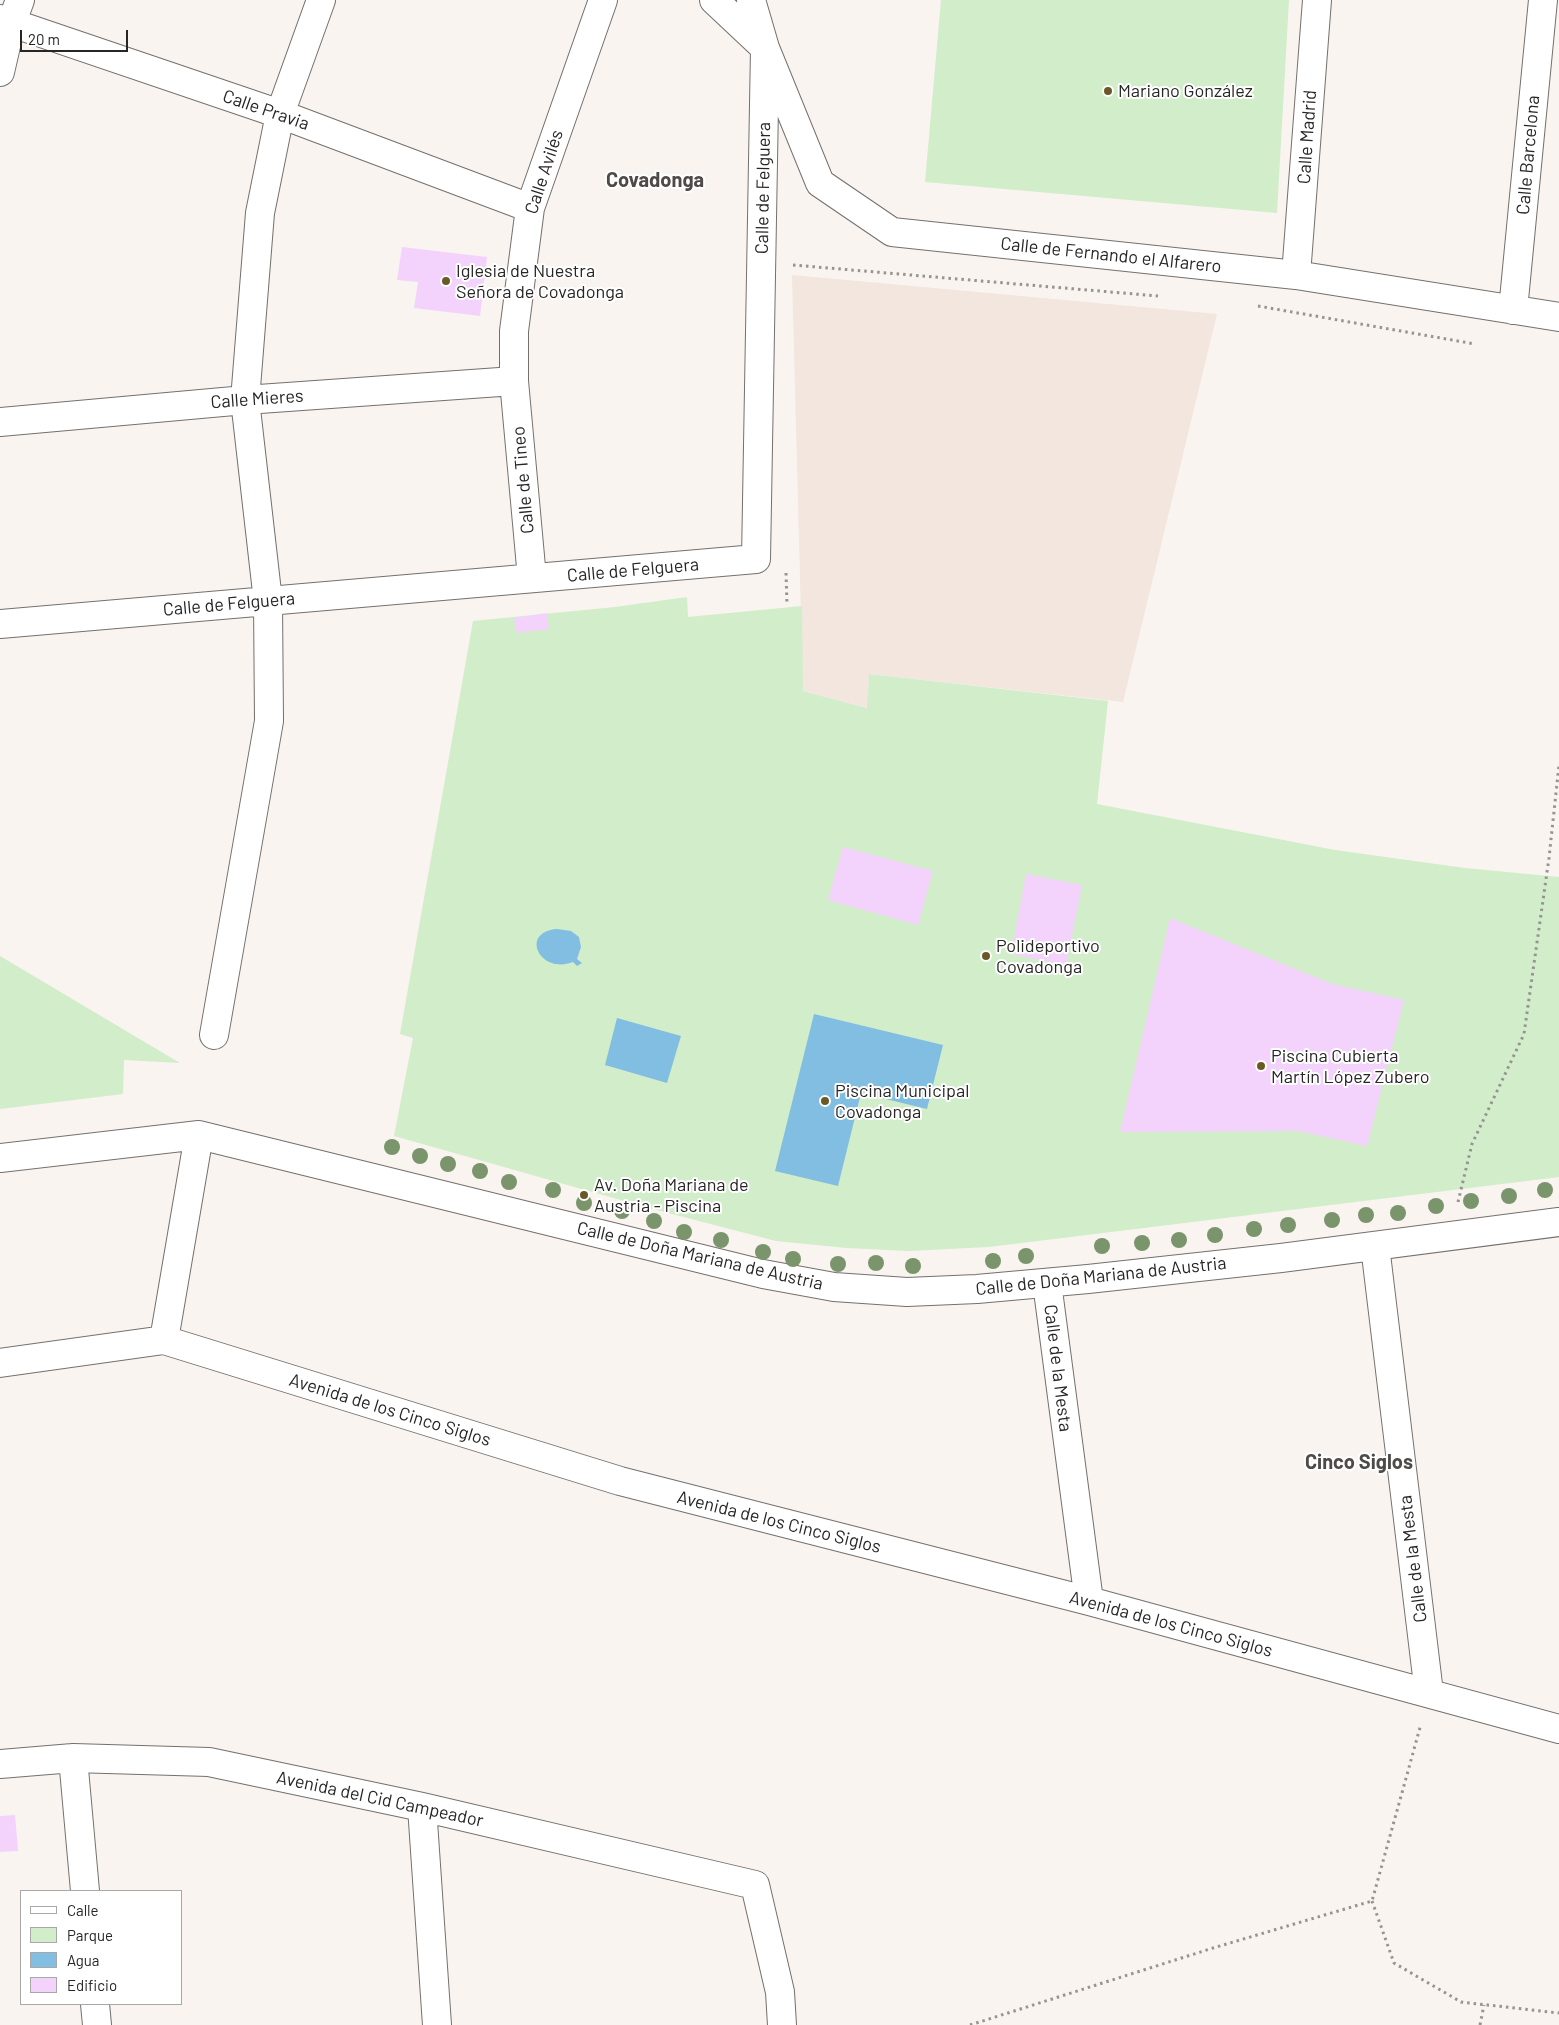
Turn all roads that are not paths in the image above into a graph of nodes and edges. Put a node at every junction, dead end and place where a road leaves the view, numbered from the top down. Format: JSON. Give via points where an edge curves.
{"nodes":[{"id":1,"x":321,"y":0,"type":"edge"},
{"id":2,"x":603,"y":0,"type":"edge"},
{"id":3,"x":714,"y":0,"type":"edge"},
{"id":4,"x":751,"y":0,"type":"edge"},
{"id":5,"x":1317,"y":0,"type":"edge"},
{"id":6,"x":1543,"y":0,"type":"edge"},
{"id":7,"x":10,"y":14,"type":"edge"},
{"id":8,"x":765,"y":48,"type":"junction"},
{"id":9,"x":0,"y":72,"type":"edge"},
{"id":10,"x":280,"y":114,"type":"junction"},
{"id":11,"x":530,"y":208,"type":"junction"},
{"id":12,"x":1296,"y":275,"type":"junction"},
{"id":13,"x":1513,"y":310,"type":"junction"},
{"id":14,"x":1559,"y":317,"type":"edge"},
{"id":15,"x":514,"y":381,"type":"junction"},
{"id":16,"x":245,"y":400,"type":"junction"},
{"id":17,"x":0,"y":422,"type":"edge"},
{"id":18,"x":532,"y":578,"type":"junction"},
{"id":19,"x":268,"y":601,"type":"junction"},
{"id":20,"x":0,"y":624,"type":"edge"},
{"id":21,"x":214,"y":1035,"type":"dead end"},
{"id":22,"x":199,"y":1135,"type":"junction"},
{"id":23,"x":0,"y":1158,"type":"edge"},
{"id":24,"x":1559,"y":1222,"type":"edge"},
{"id":25,"x":1375,"y":1246,"type":"junction"},
{"id":26,"x":1047,"y":1283,"type":"junction"},
{"id":27,"x":164,"y":1340,"type":"junction"},
{"id":28,"x":0,"y":1363,"type":"edge"},
{"id":29,"x":1089,"y":1601,"type":"junction"},
{"id":30,"x":1429,"y":1693,"type":"junction"},
{"id":31,"x":1559,"y":1729,"type":"edge"},
{"id":32,"x":73,"y":1758,"type":"junction"},
{"id":33,"x":0,"y":1764,"type":"edge"},
{"id":34,"x":422,"y":1807,"type":"junction"},
{"id":35,"x":85,"y":1890,"type":"edge"},
{"id":36,"x":95,"y":2005,"type":"edge"},
{"id":37,"x":96,"y":2025,"type":"edge"},
{"id":38,"x":437,"y":2025,"type":"edge"},
{"id":39,"x":782,"y":2025,"type":"edge"}],
"edges":[{"from":1,"to":10,"type":"street"},
{"from":2,"to":11,"type":"street","name":"Calle Avilés"},
{"from":3,"to":8,"type":"street","name":"Calle de Fernando el Alfarero"},
{"from":4,"to":8,"type":"street","name":"Calle de Fernando el Alfarero"},
{"from":5,"to":12,"type":"street","name":"Calle Madrid"},
{"from":6,"to":13,"type":"street","name":"Calle Barcelona"},
{"from":7,"to":9,"type":"street"},
{"from":7,"to":10,"type":"street","name":"Calle Pravia"},
{"from":8,"to":12,"type":"street","name":"Calle de Fernando el Alfarero","via":[[820,182],[892,232]]},
{"from":8,"to":18,"type":"street","name":"Calle de Felguera","via":[[756,559]]},
{"from":10,"to":11,"type":"street","name":"Calle Pravia"},
{"from":10,"to":16,"type":"street","via":[[260,213]]},
{"from":11,"to":15,"type":"street","name":"Calle Avilés","via":[[514,331]]},
{"from":12,"to":13,"type":"street","name":"Calle de Fernando el Alfarero"},
{"from":13,"to":14,"type":"street","name":"Calle de Fernando el Alfarero"},
{"from":15,"to":16,"type":"street","name":"Calle Mieres"},
{"from":15,"to":18,"type":"street","name":"Calle de Tineo"},
{"from":16,"to":17,"type":"street","name":"Calle Mieres"},
{"from":16,"to":19,"type":"street"},
{"from":18,"to":19,"type":"street","name":"Calle de Felguera"},
{"from":19,"to":20,"type":"street","name":"Calle de Felguera"},
{"from":19,"to":21,"type":"street","via":[[269,721]]},
{"from":22,"to":23,"type":"street","name":"Calle de Doña Mariana de Austria"},
{"from":22,"to":26,"type":"street","name":"Calle de Doña Mariana de Austria","via":[[762,1274],[834,1287],[907,1292]]},
{"from":22,"to":27,"type":"street"},
{"from":24,"to":25,"type":"street","name":"Calle de Doña Mariana de Austria"},
{"from":25,"to":26,"type":"street","name":"Calle de Doña Mariana de Austria"},
{"from":25,"to":30,"type":"street","name":"Calle de la Mesta"},
{"from":26,"to":29,"type":"street","name":"Calle de la Mesta"},
{"from":27,"to":28,"type":"street","name":"Avenida de los Cinco Siglos"},
{"from":27,"to":29,"type":"street","name":"Avenida de los Cinco Siglos","via":[[620,1481]]},
{"from":29,"to":30,"type":"street","name":"Avenida de los Cinco Siglos"},
{"from":30,"to":31,"type":"street","name":"Avenida de los Cinco Siglos"},
{"from":32,"to":33,"type":"street","name":"Avenida del Cid Campeador"},
{"from":32,"to":34,"type":"street","name":"Avenida del Cid Campeador","via":[[209,1762]]},
{"from":32,"to":35,"type":"street"},
{"from":34,"to":38,"type":"street"},
{"from":34,"to":39,"type":"street","name":"Avenida del Cid Campeador","via":[[755,1885],[780,1992]]},
{"from":36,"to":37,"type":"street"}]}
